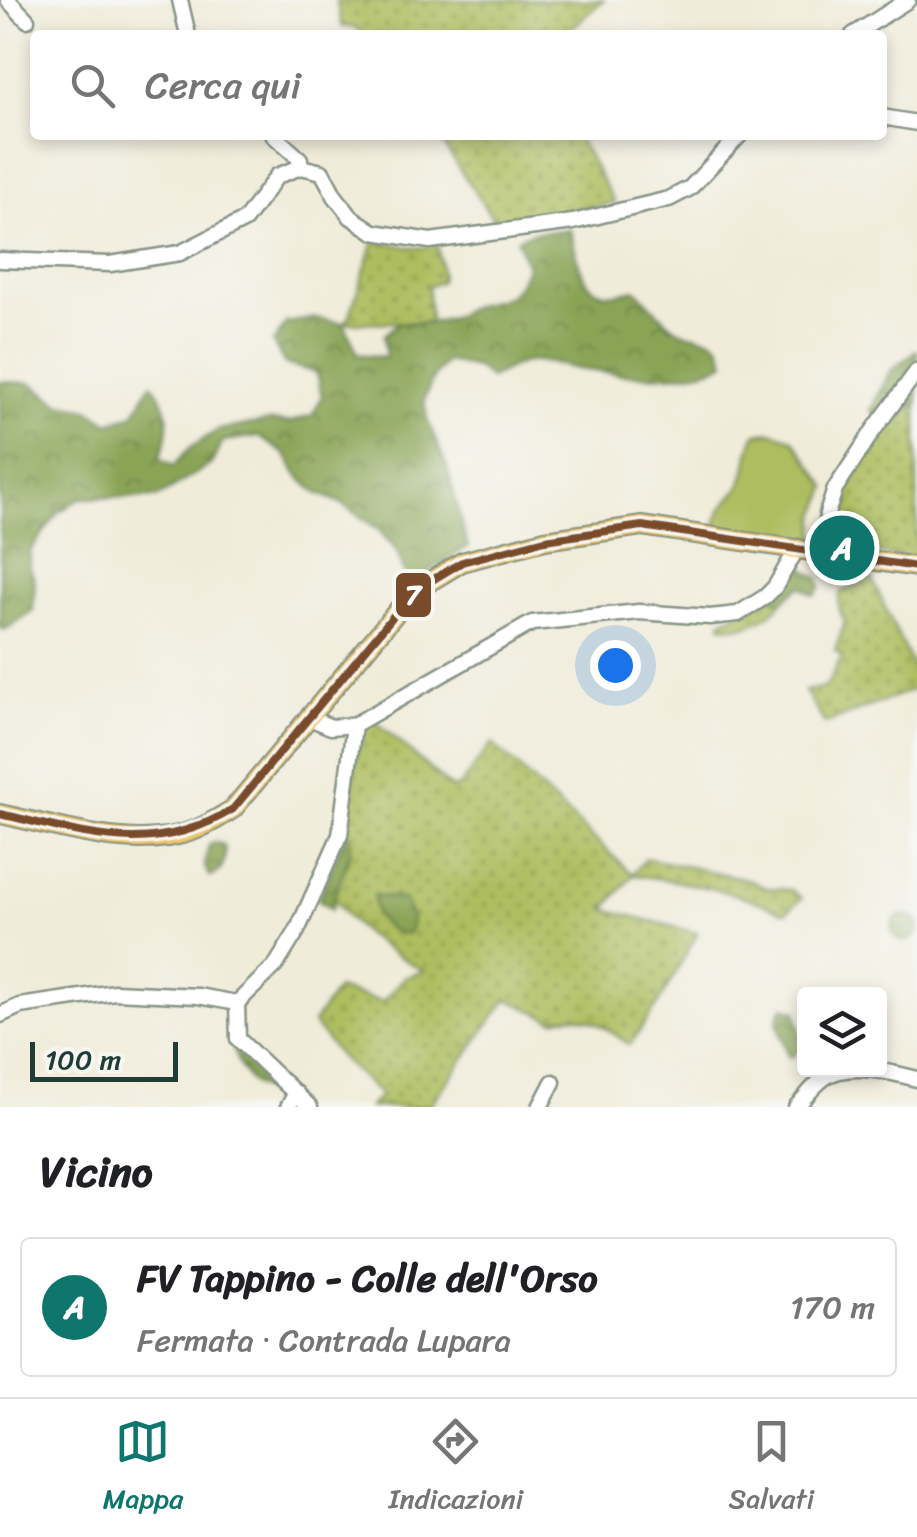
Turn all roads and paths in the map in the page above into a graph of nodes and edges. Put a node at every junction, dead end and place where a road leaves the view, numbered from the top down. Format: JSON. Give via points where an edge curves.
{"nodes":[{"id":1,"x":8,"y":0,"type":"edge"},
{"id":2,"x":180,"y":0,"type":"edge"},
{"id":3,"x":908,"y":0,"type":"edge"},
{"id":4,"x":27,"y":20,"type":"dead end"},
{"id":5,"x":187,"y":30,"type":"edge"},
{"id":6,"x":860,"y":30,"type":"edge"},
{"id":7,"x":887,"y":118,"type":"edge"},
{"id":8,"x":917,"y":123,"type":"edge"},
{"id":9,"x":278,"y":140,"type":"edge"},
{"id":10,"x":735,"y":140,"type":"edge"},
{"id":11,"x":301,"y":167,"type":"junction"},
{"id":12,"x":0,"y":260,"type":"edge"},
{"id":13,"x":917,"y":372,"type":"edge"},
{"id":14,"x":798,"y":547,"type":"junction"},
{"id":15,"x":823,"y":551,"type":"junction"},
{"id":16,"x":917,"y":567,"type":"edge"},
{"id":17,"x":306,"y":717,"type":"junction"},
{"id":18,"x":354,"y":725,"type":"junction"},
{"id":19,"x":0,"y":814,"type":"edge"},
{"id":20,"x":237,"y":1004,"type":"junction"},
{"id":21,"x":0,"y":1015,"type":"edge"},
{"id":22,"x":917,"y":1079,"type":"edge"},
{"id":23,"x":553,"y":1082,"type":"dead end"},
{"id":24,"x":292,"y":1100,"type":"edge"},
{"id":25,"x":310,"y":1107,"type":"edge"},
{"id":26,"x":540,"y":1107,"type":"edge"},
{"id":27,"x":796,"y":1107,"type":"edge"}],
"edges":[{"from":1,"to":4,"type":"street"},
{"from":2,"to":5,"type":"street"},
{"from":3,"to":6,"type":"street"},
{"from":7,"to":8,"type":"street"},
{"from":9,"to":11,"type":"street"},
{"from":10,"to":11,"type":"street","via":[[690,188],[669,199],[573,222],[430,241],[374,232],[351,217],[322,172]]},
{"from":11,"to":12,"type":"street","via":[[277,176],[245,220],[180,253],[110,264]]},
{"from":13,"to":15,"type":"street","via":[[836,489]]},
{"from":14,"to":15,"type":"main road"},
{"from":14,"to":17,"type":"main road","via":[[642,526],[545,540],[462,562],[404,604]]},
{"from":14,"to":18,"type":"street","via":[[775,587],[738,614],[639,612],[532,623]]},
{"from":15,"to":16,"type":"main road"},
{"from":17,"to":18,"type":"street","via":[[331,727]]},
{"from":17,"to":19,"type":"main road","via":[[233,809],[190,832],[114,836]]},
{"from":18,"to":20,"type":"street","via":[[340,835],[276,965]]},
{"from":20,"to":21,"type":"street","via":[[115,992]]},
{"from":20,"to":24,"type":"street","via":[[238,1038]]},
{"from":22,"to":27,"type":"street","via":[[840,1071],[823,1078]]},
{"from":23,"to":26,"type":"street"},
{"from":24,"to":25,"type":"street"}]}
